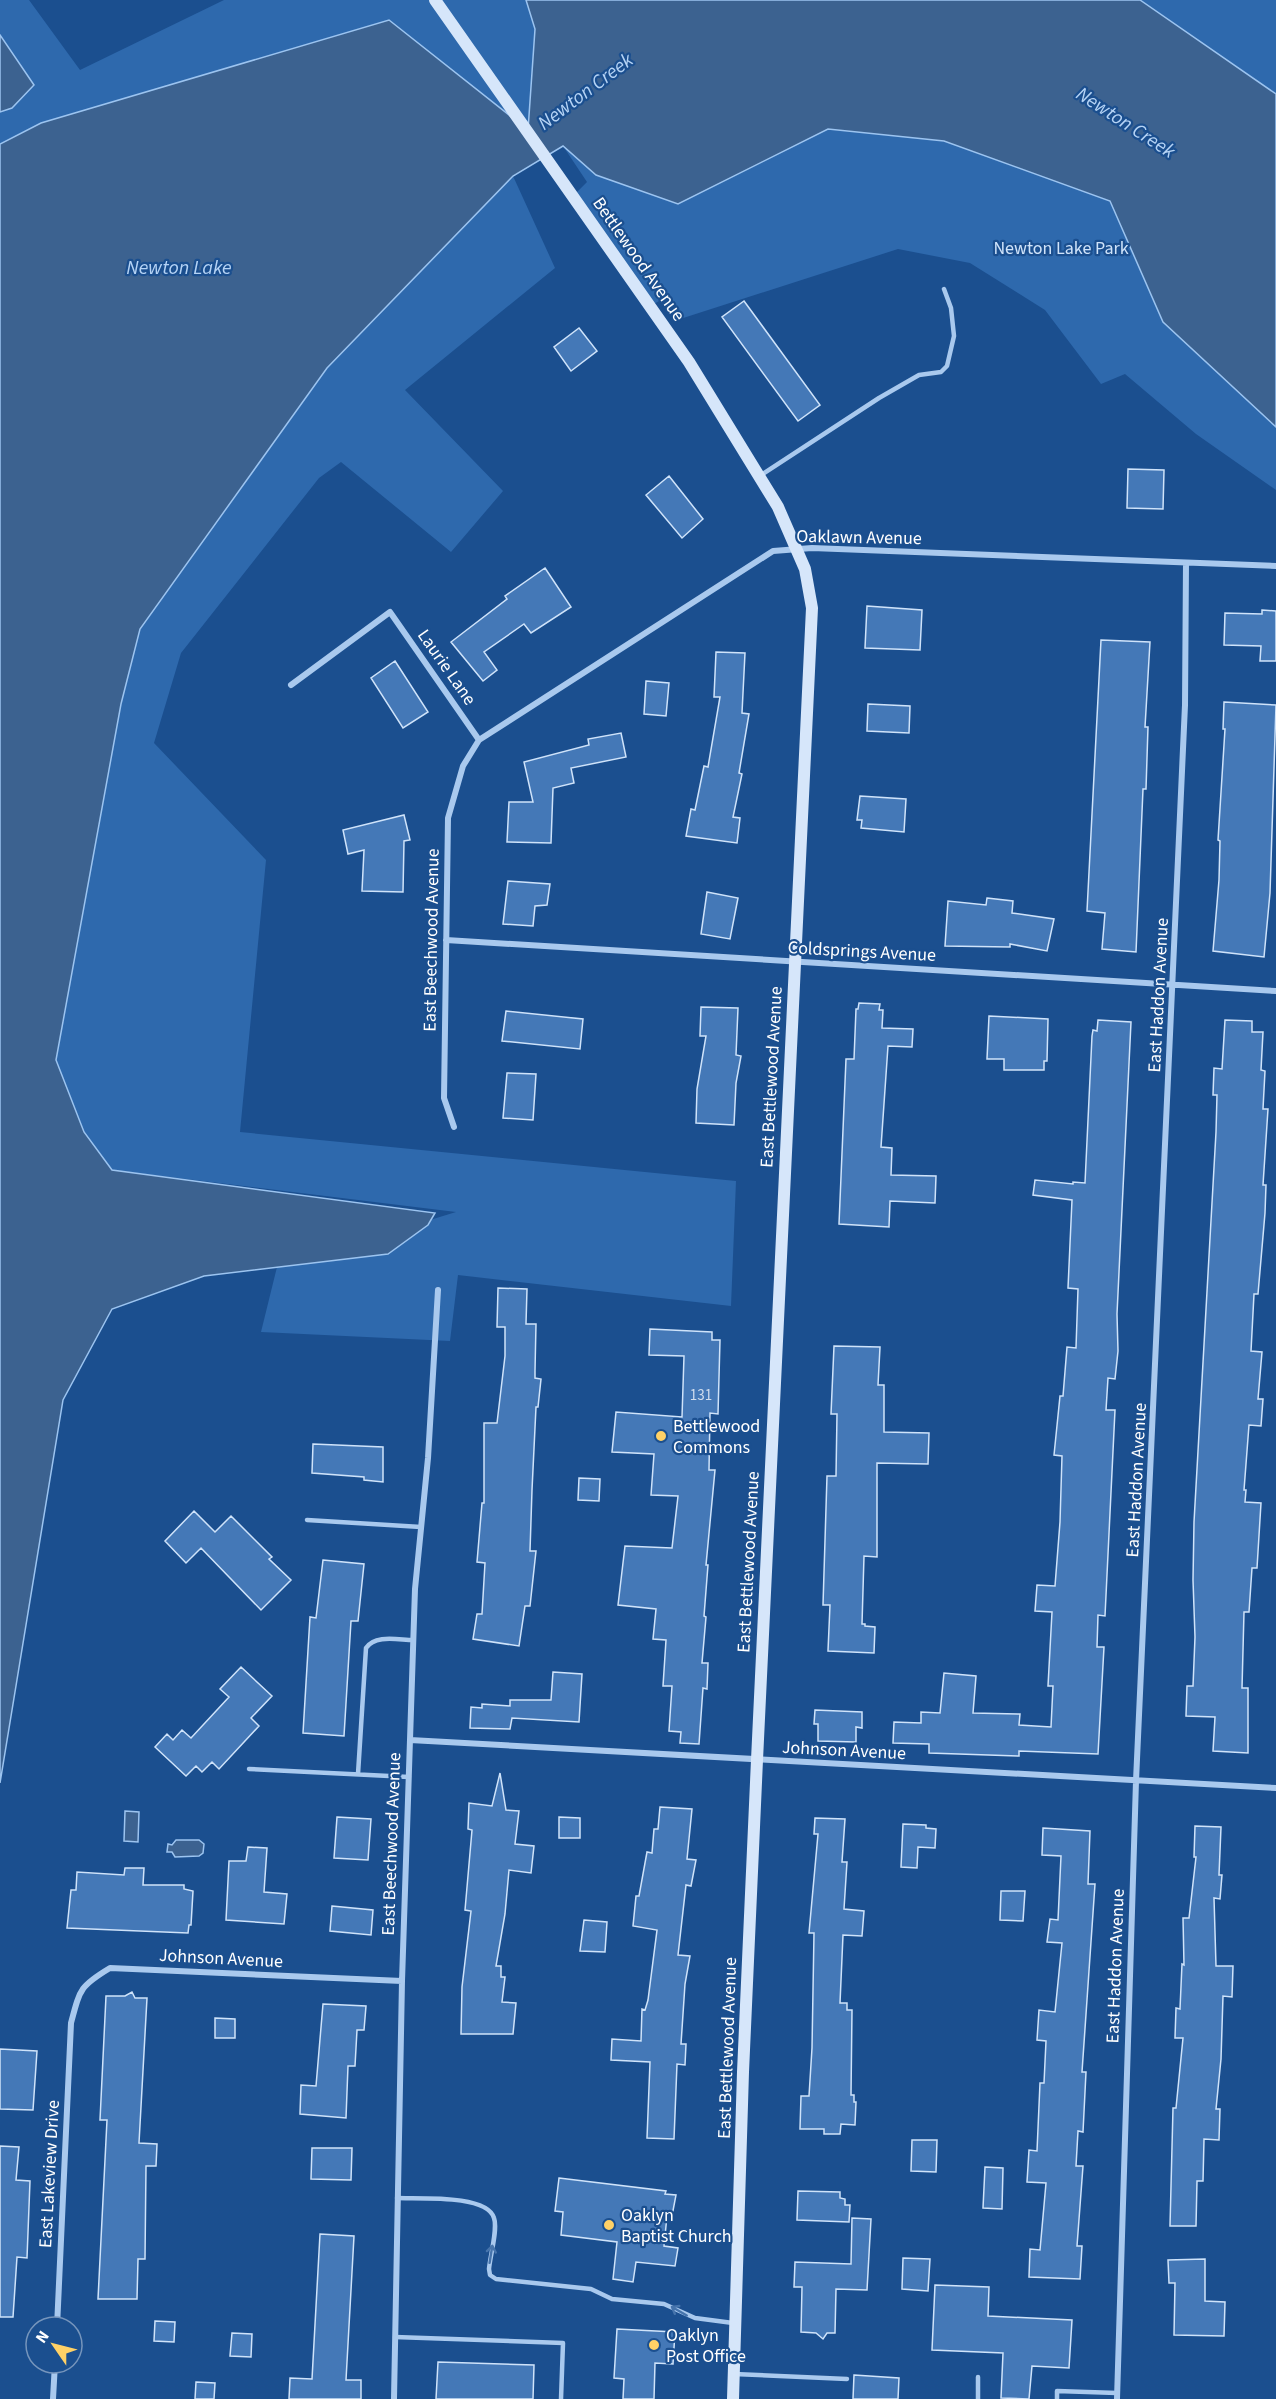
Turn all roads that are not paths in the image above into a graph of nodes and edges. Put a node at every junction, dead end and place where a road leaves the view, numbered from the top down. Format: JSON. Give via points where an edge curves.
{"nodes":[{"id":1,"x":435,"y":0,"type":"edge"},
{"id":2,"x":944,"y":289,"type":"dead end"},
{"id":3,"x":759,"y":477,"type":"junction"},
{"id":4,"x":796,"y":550,"type":"junction"},
{"id":5,"x":1186,"y":563,"type":"junction"},
{"id":6,"x":1276,"y":566,"type":"edge"},
{"id":7,"x":291,"y":685,"type":"dead end"},
{"id":8,"x":479,"y":740,"type":"junction"},
{"id":9,"x":468,"y":755,"type":"joint"},
{"id":10,"x":446,"y":940,"type":"junction"},
{"id":11,"x":794,"y":962,"type":"junction"},
{"id":12,"x":1174,"y":984,"type":"junction"},
{"id":13,"x":1276,"y":991,"type":"edge"},
{"id":14,"x":454,"y":1127,"type":"dead end"},
{"id":15,"x":438,"y":1290,"type":"dead end"},
{"id":16,"x":307,"y":1520,"type":"dead end"},
{"id":17,"x":421,"y":1527,"type":"junction"},
{"id":18,"x":413,"y":1640,"type":"junction"},
{"id":19,"x":410,"y":1740,"type":"junction"},
{"id":20,"x":757,"y":1760,"type":"junction"},
{"id":21,"x":249,"y":1769,"type":"dead end"},
{"id":22,"x":358,"y":1774,"type":"junction"},
{"id":23,"x":409,"y":1777,"type":"junction"},
{"id":24,"x":1136,"y":1781,"type":"junction"},
{"id":25,"x":1276,"y":1788,"type":"edge"},
{"id":26,"x":402,"y":1981,"type":"junction"},
{"id":27,"x":71,"y":2023,"type":"joint"},
{"id":28,"x":398,"y":2198,"type":"junction"},
{"id":29,"x":58,"y":2315,"type":"edge"},
{"id":30,"x":735,"y":2323,"type":"junction"},
{"id":31,"x":395,"y":2337,"type":"junction"},
{"id":32,"x":734,"y":2374,"type":"junction"},
{"id":33,"x":54,"y":2375,"type":"edge"},
{"id":34,"x":978,"y":2377,"type":"dead end"},
{"id":35,"x":847,"y":2379,"type":"dead end"},
{"id":36,"x":1117,"y":2396,"type":"edge"},
{"id":37,"x":53,"y":2399,"type":"edge"},
{"id":38,"x":394,"y":2399,"type":"edge"},
{"id":39,"x":561,"y":2399,"type":"edge"},
{"id":40,"x":733,"y":2399,"type":"edge"},
{"id":41,"x":978,"y":2399,"type":"edge"},
{"id":42,"x":1057,"y":2399,"type":"edge"}],
"edges":[{"from":1,"to":3,"type":"street","name":"Bettlewood Avenue","via":[[689,362]]},
{"from":2,"to":3,"type":"lane","via":[[954,336],[947,366],[940,372],[920,375],[879,398]]},
{"from":3,"to":4,"type":"street","name":"Bettlewood Avenue","via":[[778,507]]},
{"from":4,"to":5,"type":"street","name":"Oaklawn Avenue"},
{"from":4,"to":8,"type":"street","name":"Oaklawn Avenue","via":[[773,552]]},
{"from":4,"to":11,"type":"street","name":"East Bettlewood Avenue","via":[[805,569],[812,608]]},
{"from":5,"to":6,"type":"street","name":"Oaklawn Avenue"},
{"from":5,"to":12,"type":"street","name":"East Haddon Avenue","via":[[1185,705]]},
{"from":7,"to":8,"type":"street","name":"Laurie Lane","via":[[390,612]]},
{"from":8,"to":9,"type":"street","name":"Oaklawn Avenue"},
{"from":9,"to":10,"type":"street","name":"East Beechwood Avenue","via":[[448,818]]},
{"from":10,"to":11,"type":"street","name":"Coldsprings Avenue"},
{"from":10,"to":14,"type":"street","name":"East Beechwood Avenue","via":[[444,1098]]},
{"from":11,"to":12,"type":"street","name":"Coldsprings Avenue"},
{"from":11,"to":20,"type":"street","name":"East Bettlewood Avenue"},
{"from":12,"to":13,"type":"street","name":"Coldsprings Avenue"},
{"from":12,"to":24,"type":"street","name":"East Haddon Avenue"},
{"from":15,"to":17,"type":"street","name":"East Beechwood Avenue"},
{"from":16,"to":17,"type":"lane"},
{"from":17,"to":18,"type":"street","name":"East Beechwood Avenue"},
{"from":18,"to":19,"type":"street","name":"East Beechwood Avenue"},
{"from":18,"to":22,"type":"lane","via":[[377,1640],[366,1648]]},
{"from":19,"to":20,"type":"street","name":"Johnson Avenue"},
{"from":19,"to":23,"type":"street","name":"East Beechwood Avenue"},
{"from":20,"to":24,"type":"street","name":"Johnson Avenue"},
{"from":20,"to":30,"type":"street","name":"East Bettlewood Avenue"},
{"from":21,"to":22,"type":"lane"},
{"from":22,"to":23,"type":"lane"},
{"from":23,"to":26,"type":"street","name":"East Beechwood Avenue"},
{"from":24,"to":25,"type":"street","name":"Johnson Avenue"},
{"from":24,"to":36,"type":"street","name":"East Haddon Avenue"},
{"from":26,"to":27,"type":"street","name":"Johnson Avenue","via":[[110,1968],[87,1982]]},
{"from":26,"to":28,"type":"street","name":"East Beechwood Avenue"},
{"from":27,"to":29,"type":"street","name":"East Lakeview Drive"},
{"from":30,"to":28,"type":"lane","one_way":true,"via":[[695,2318],[664,2304],[612,2299],[591,2289],[496,2279],[489,2269],[495,2227],[488,2209],[454,2200]]},
{"from":28,"to":31,"type":"street","name":"East Beechwood Avenue"},
{"from":30,"to":32,"type":"street","name":"East Bettlewood Avenue"},
{"from":31,"to":38,"type":"street","name":"East Beechwood Avenue"},
{"from":31,"to":39,"type":"lane","via":[[563,2343]]},
{"from":32,"to":35,"type":"lane"},
{"from":32,"to":40,"type":"street","name":"East Bettlewood Avenue"},
{"from":33,"to":37,"type":"street"},
{"from":34,"to":41,"type":"lane"},
{"from":36,"to":42,"type":"lane","via":[[1057,2391]]}]}
